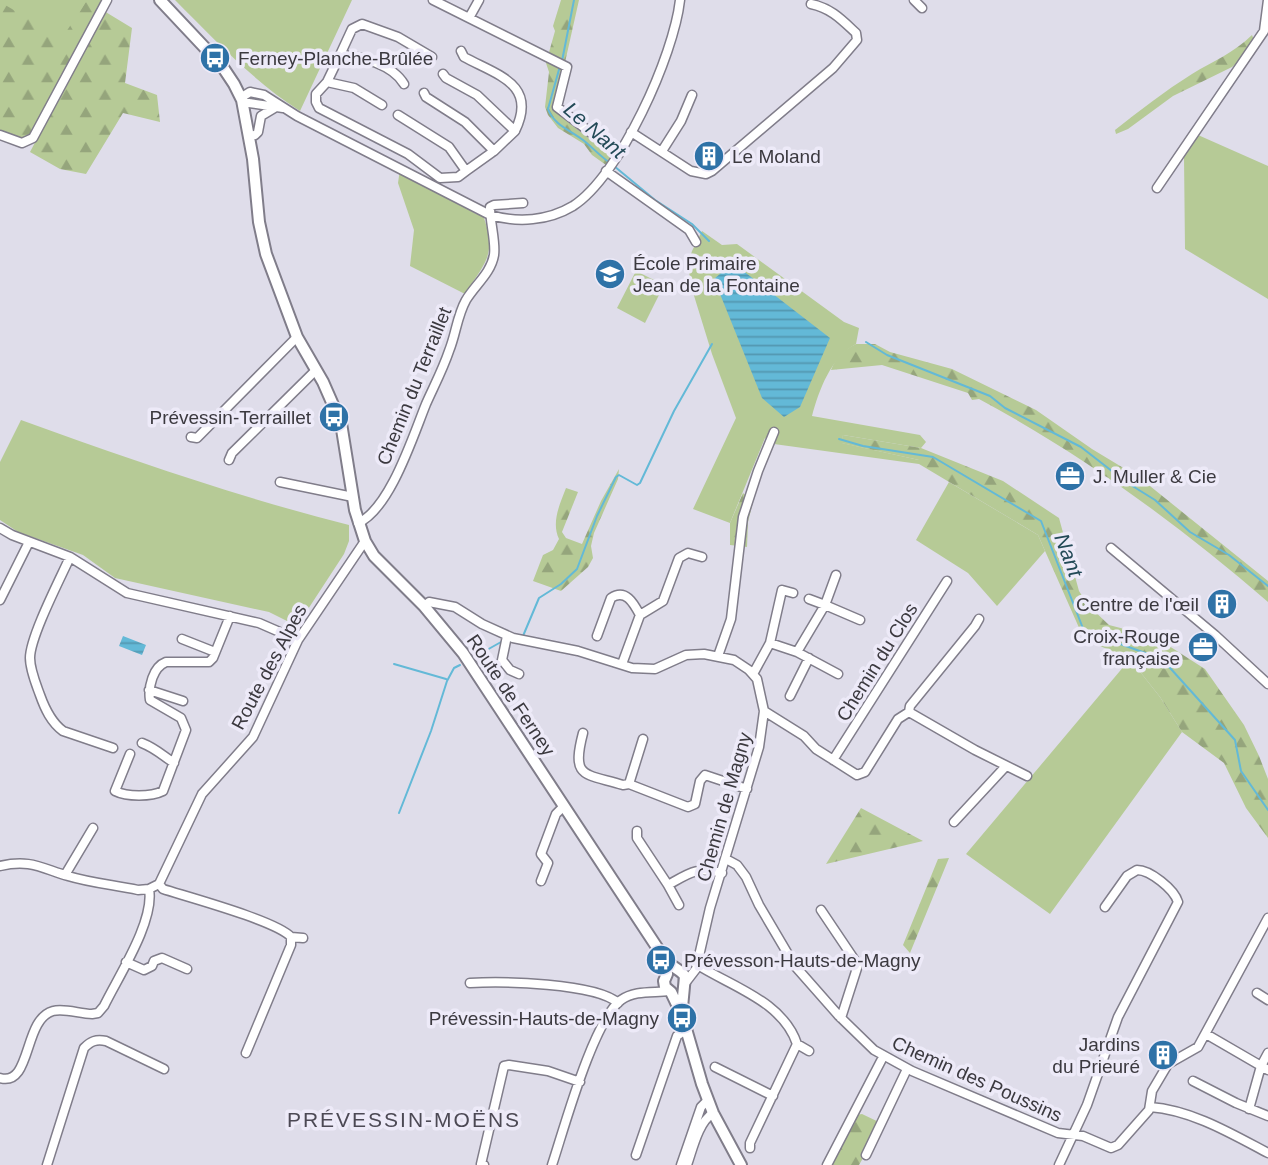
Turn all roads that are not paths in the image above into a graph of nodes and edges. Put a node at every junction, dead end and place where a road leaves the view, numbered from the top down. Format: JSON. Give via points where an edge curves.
{"nodes":[{"id":1,"x":107,"y":0,"type":"edge"},
{"id":2,"x":160,"y":0,"type":"edge"},
{"id":3,"x":165,"y":0,"type":"edge"},
{"id":4,"x":433,"y":0,"type":"edge"},
{"id":5,"x":479,"y":0,"type":"edge"},
{"id":6,"x":680,"y":0,"type":"edge"},
{"id":7,"x":914,"y":0,"type":"edge"},
{"id":8,"x":1268,"y":0,"type":"edge"},
{"id":9,"x":811,"y":4,"type":"dead end"},
{"id":10,"x":922,"y":8,"type":"dead end"},
{"id":11,"x":469,"y":18,"type":"junction"},
{"id":12,"x":461,"y":51,"type":"dead end"},
{"id":13,"x":340,"y":55,"type":"junction"},
{"id":14,"x":432,"y":57,"type":"dead end"},
{"id":15,"x":443,"y":74,"type":"dead end"},
{"id":16,"x":327,"y":82,"type":"junction"},
{"id":17,"x":404,"y":84,"type":"dead end"},
{"id":18,"x":424,"y":93,"type":"dead end"},
{"id":19,"x":692,"y":95,"type":"dead end"},
{"id":20,"x":246,"y":99,"type":"junction"},
{"id":21,"x":382,"y":105,"type":"dead end"},
{"id":22,"x":279,"y":107,"type":"junction"},
{"id":23,"x":398,"y":114,"type":"dead end"},
{"id":24,"x":515,"y":131,"type":"junction"},
{"id":25,"x":631,"y":132,"type":"junction"},
{"id":26,"x":0,"y":135,"type":"edge"},
{"id":27,"x":255,"y":135,"type":"junction"},
{"id":28,"x":375,"y":137,"type":"junction"},
{"id":29,"x":495,"y":150,"type":"junction"},
{"id":30,"x":662,"y":151,"type":"junction"},
{"id":31,"x":368,"y":152,"type":"junction"},
{"id":32,"x":253,"y":159,"type":"junction"},
{"id":33,"x":612,"y":164,"type":"junction"},
{"id":34,"x":466,"y":172,"type":"junction"},
{"id":35,"x":1157,"y":188,"type":"dead end"},
{"id":36,"x":523,"y":203,"type":"dead end"},
{"id":37,"x":490,"y":215,"type":"junction"},
{"id":38,"x":696,"y":242,"type":"dead end"},
{"id":39,"x":297,"y":337,"type":"junction"},
{"id":40,"x":314,"y":368,"type":"junction"},
{"id":41,"x":774,"y":432,"type":"dead end"},
{"id":42,"x":191,"y":437,"type":"dead end"},
{"id":43,"x":240,"y":439,"type":"dead end"},
{"id":44,"x":229,"y":460,"type":"dead end"},
{"id":45,"x":280,"y":482,"type":"dead end"},
{"id":46,"x":353,"y":497,"type":"junction"},
{"id":47,"x":358,"y":523,"type":"junction"},
{"id":48,"x":0,"y":528,"type":"edge"},
{"id":49,"x":365,"y":541,"type":"junction"},
{"id":50,"x":29,"y":542,"type":"junction"},
{"id":51,"x":1111,"y":548,"type":"dead end"},
{"id":52,"x":70,"y":557,"type":"junction"},
{"id":53,"x":702,"y":557,"type":"dead end"},
{"id":54,"x":836,"y":575,"type":"dead end"},
{"id":55,"x":947,"y":580,"type":"dead end"},
{"id":56,"x":793,"y":593,"type":"dead end"},
{"id":57,"x":0,"y":600,"type":"edge"},
{"id":58,"x":809,"y":600,"type":"dead end"},
{"id":59,"x":825,"y":605,"type":"junction"},
{"id":60,"x":424,"y":606,"type":"junction"},
{"id":61,"x":640,"y":615,"type":"junction"},
{"id":62,"x":230,"y":616,"type":"junction"},
{"id":63,"x":979,"y":619,"type":"dead end"},
{"id":64,"x":860,"y":620,"type":"dead end"},
{"id":65,"x":507,"y":636,"type":"junction"},
{"id":66,"x":597,"y":636,"type":"dead end"},
{"id":67,"x":182,"y":639,"type":"dead end"},
{"id":68,"x":298,"y":640,"type":"junction"},
{"id":69,"x":770,"y":643,"type":"junction"},
{"id":70,"x":215,"y":652,"type":"junction"},
{"id":71,"x":797,"y":652,"type":"junction"},
{"id":72,"x":718,"y":656,"type":"junction"},
{"id":73,"x":809,"y":659,"type":"junction"},
{"id":74,"x":622,"y":664,"type":"junction"},
{"id":75,"x":519,"y":674,"type":"dead end"},
{"id":76,"x":754,"y":674,"type":"junction"},
{"id":77,"x":838,"y":674,"type":"dead end"},
{"id":78,"x":1268,"y":684,"type":"edge"},
{"id":79,"x":149,"y":690,"type":"junction"},
{"id":80,"x":790,"y":695,"type":"dead end"},
{"id":81,"x":183,"y":701,"type":"dead end"},
{"id":82,"x":764,"y":711,"type":"junction"},
{"id":83,"x":909,"y":712,"type":"junction"},
{"id":84,"x":583,"y":733,"type":"dead end"},
{"id":85,"x":643,"y":739,"type":"dead end"},
{"id":86,"x":142,"y":743,"type":"dead end"},
{"id":87,"x":113,"y":748,"type":"dead end"},
{"id":88,"x":130,"y":754,"type":"dead end"},
{"id":89,"x":833,"y":760,"type":"junction"},
{"id":90,"x":174,"y":763,"type":"junction"},
{"id":91,"x":1006,"y":766,"type":"junction"},
{"id":92,"x":1027,"y":776,"type":"dead end"},
{"id":93,"x":629,"y":784,"type":"junction"},
{"id":94,"x":747,"y":789,"type":"junction"},
{"id":95,"x":564,"y":806,"type":"junction"},
{"id":96,"x":954,"y":822,"type":"dead end"},
{"id":97,"x":93,"y":828,"type":"dead end"},
{"id":98,"x":637,"y":831,"type":"dead end"},
{"id":99,"x":726,"y":859,"type":"junction"},
{"id":100,"x":0,"y":866,"type":"edge"},
{"id":101,"x":722,"y":873,"type":"junction"},
{"id":102,"x":65,"y":875,"type":"junction"},
{"id":103,"x":541,"y":881,"type":"dead end"},
{"id":104,"x":159,"y":884,"type":"junction"},
{"id":105,"x":668,"y":885,"type":"junction"},
{"id":106,"x":149,"y":889,"type":"junction"},
{"id":107,"x":680,"y":905,"type":"dead end"},
{"id":108,"x":1105,"y":907,"type":"dead end"},
{"id":109,"x":821,"y":911,"type":"dead end"},
{"id":110,"x":1267,"y":924,"type":"edge"},
{"id":111,"x":291,"y":937,"type":"junction"},
{"id":112,"x":303,"y":938,"type":"dead end"},
{"id":113,"x":126,"y":962,"type":"junction"},
{"id":114,"x":695,"y":964,"type":"junction"},
{"id":115,"x":187,"y":969,"type":"dead end"},
{"id":116,"x":672,"y":974,"type":"junction"},
{"id":117,"x":470,"y":983,"type":"dead end"},
{"id":118,"x":677,"y":989,"type":"junction"},
{"id":119,"x":648,"y":992,"type":"junction"},
{"id":120,"x":1257,"y":993,"type":"dead end"},
{"id":121,"x":1268,"y":1000,"type":"edge"},
{"id":122,"x":618,"y":1003,"type":"junction"},
{"id":123,"x":841,"y":1018,"type":"junction"},
{"id":124,"x":685,"y":1030,"type":"junction"},
{"id":125,"x":1206,"y":1034,"type":"junction"},
{"id":126,"x":797,"y":1044,"type":"junction"},
{"id":127,"x":809,"y":1051,"type":"dead end"},
{"id":128,"x":246,"y":1053,"type":"dead end"},
{"id":129,"x":1268,"y":1054,"type":"edge"},
{"id":130,"x":883,"y":1056,"type":"junction"},
{"id":131,"x":715,"y":1067,"type":"dead end"},
{"id":132,"x":1265,"y":1068,"type":"edge"},
{"id":133,"x":164,"y":1069,"type":"dead end"},
{"id":134,"x":907,"y":1069,"type":"junction"},
{"id":135,"x":0,"y":1078,"type":"edge"},
{"id":136,"x":1193,"y":1081,"type":"dead end"},
{"id":137,"x":580,"y":1082,"type":"junction"},
{"id":138,"x":773,"y":1096,"type":"junction"},
{"id":139,"x":708,"y":1100,"type":"junction"},
{"id":140,"x":1150,"y":1107,"type":"junction"},
{"id":141,"x":1249,"y":1109,"type":"junction"},
{"id":142,"x":713,"y":1113,"type":"junction"},
{"id":143,"x":1268,"y":1116,"type":"edge"},
{"id":144,"x":1071,"y":1136,"type":"junction"},
{"id":145,"x":750,"y":1148,"type":"dead end"},
{"id":146,"x":1268,"y":1153,"type":"edge"},
{"id":147,"x":636,"y":1155,"type":"dead end"},
{"id":148,"x":866,"y":1155,"type":"dead end"},
{"id":149,"x":47,"y":1165,"type":"edge"},
{"id":150,"x":484,"y":1165,"type":"edge"},
{"id":151,"x":552,"y":1165,"type":"edge"},
{"id":152,"x":681,"y":1165,"type":"edge"},
{"id":153,"x":687,"y":1165,"type":"edge"},
{"id":154,"x":741,"y":1165,"type":"edge"},
{"id":155,"x":827,"y":1165,"type":"edge"},
{"id":156,"x":1059,"y":1165,"type":"edge"}],
"edges":[{"from":1,"to":26,"type":"street","via":[[29,141]]},
{"from":2,"to":20,"type":"main road","via":[[222,66]]},
{"from":3,"to":20,"type":"main road","via":[[225,59]]},
{"from":4,"to":11,"type":"street"},
{"from":5,"to":11,"type":"street"},
{"from":6,"to":25,"type":"street","via":[[665,58]]},
{"from":7,"to":10,"type":"street"},
{"from":8,"to":35,"type":"street","via":[[1264,31]]},
{"from":9,"to":30,"type":"street","via":[[828,9],[856,33],[854,45],[832,68],[706,174],[691,171]]},
{"from":11,"to":33,"type":"street","via":[[567,66],[557,107]]},
{"from":12,"to":24,"type":"street","via":[[518,90],[523,107]]},
{"from":13,"to":14,"type":"street","via":[[352,29],[362,24],[398,37]]},
{"from":13,"to":16,"type":"street"},
{"from":13,"to":17,"type":"street","via":[[371,61]]},
{"from":15,"to":24,"type":"street","via":[[477,95]]},
{"from":16,"to":21,"type":"street","via":[[354,88]]},
{"from":16,"to":28,"type":"street","via":[[316,94],[320,108]]},
{"from":18,"to":29,"type":"street"},
{"from":19,"to":30,"type":"street"},
{"from":20,"to":22,"type":"street"},
{"from":20,"to":27,"type":"main road"},
{"from":20,"to":32,"type":"main road"},
{"from":22,"to":27,"type":"street","via":[[261,116]]},
{"from":22,"to":31,"type":"street"},
{"from":23,"to":34,"type":"street","via":[[449,147]]},
{"from":24,"to":29,"type":"street"},
{"from":25,"to":30,"type":"street"},
{"from":25,"to":33,"type":"street"},
{"from":27,"to":32,"type":"main road"},
{"from":28,"to":31,"type":"street"},
{"from":28,"to":34,"type":"street","via":[[408,153],[440,178]]},
{"from":29,"to":34,"type":"street"},
{"from":31,"to":37,"type":"street"},
{"from":32,"to":39,"type":"main road","name":"Route de Ferney","via":[[261,233]]},
{"from":33,"to":37,"type":"street","via":[[571,207],[517,221]]},
{"from":33,"to":38,"type":"street","via":[[689,230]]},
{"from":36,"to":37,"type":"street","via":[[494,205]]},
{"from":37,"to":47,"type":"street","name":"Chemin du Terraillet","via":[[492,262],[456,323],[450,349],[405,458],[373,512]]},
{"from":39,"to":40,"type":"main road","name":"Route de Ferney"},
{"from":39,"to":42,"type":"street","via":[[197,438]]},
{"from":40,"to":43,"type":"street"},
{"from":40,"to":44,"type":"street"},
{"from":40,"to":46,"type":"main road","name":"Route de Ferney","via":[[342,429]]},
{"from":41,"to":72,"type":"street","via":[[743,517],[731,619]]},
{"from":45,"to":46,"type":"street"},
{"from":46,"to":47,"type":"main road","name":"Route de Ferney"},
{"from":47,"to":49,"type":"main road","name":"Route de Ferney"},
{"from":48,"to":50,"type":"street"},
{"from":49,"to":60,"type":"main road","name":"Route de Ferney","via":[[380,563]]},
{"from":49,"to":68,"type":"street","name":"Route des Alpes"},
{"from":50,"to":52,"type":"street"},
{"from":50,"to":57,"type":"street"},
{"from":51,"to":78,"type":"street"},
{"from":52,"to":62,"type":"street","via":[[127,593]]},
{"from":52,"to":87,"type":"street","via":[[35,637],[31,667],[56,726]]},
{"from":53,"to":61,"type":"street","via":[[688,553],[679,558],[663,601]]},
{"from":54,"to":59,"type":"street"},
{"from":55,"to":89,"type":"street","name":"Chemin du Clos"},
{"from":56,"to":69,"type":"street","via":[[782,590]]},
{"from":58,"to":59,"type":"street"},
{"from":59,"to":64,"type":"street"},
{"from":59,"to":71,"type":"street"},
{"from":60,"to":65,"type":"street","via":[[440,602],[454,607]]},
{"from":60,"to":95,"type":"main road","name":"Route de Ferney","via":[[463,653]]},
{"from":61,"to":66,"type":"street","via":[[631,600],[615,595]]},
{"from":61,"to":74,"type":"street"},
{"from":62,"to":68,"type":"street"},
{"from":62,"to":70,"type":"street"},
{"from":63,"to":83,"type":"street","via":[[909,706]]},
{"from":65,"to":74,"type":"street"},
{"from":65,"to":75,"type":"street","via":[[502,660]]},
{"from":67,"to":70,"type":"street"},
{"from":68,"to":104,"type":"street","name":"Route des Alpes","via":[[254,737],[202,794]]},
{"from":69,"to":71,"type":"street"},
{"from":69,"to":76,"type":"street"},
{"from":70,"to":79,"type":"street","via":[[209,662],[160,664]]},
{"from":71,"to":73,"type":"street"},
{"from":72,"to":74,"type":"street","via":[[690,654],[648,670]]},
{"from":72,"to":76,"type":"street","via":[[734,660]]},
{"from":73,"to":77,"type":"street"},
{"from":73,"to":80,"type":"street"},
{"from":76,"to":82,"type":"street","name":"Chemin de Magny"},
{"from":79,"to":81,"type":"street"},
{"from":79,"to":90,"type":"street","via":[[153,704],[184,723],[186,730]]},
{"from":82,"to":89,"type":"street"},
{"from":82,"to":94,"type":"street","name":"Chemin de Magny"},
{"from":83,"to":89,"type":"street","via":[[898,719],[861,775]]},
{"from":83,"to":91,"type":"street"},
{"from":84,"to":93,"type":"street","via":[[577,756],[581,771]]},
{"from":85,"to":93,"type":"street"},
{"from":86,"to":90,"type":"street"},
{"from":88,"to":90,"type":"street","via":[[115,791],[122,795],[160,794]]},
{"from":91,"to":92,"type":"street"},
{"from":91,"to":96,"type":"street"},
{"from":93,"to":94,"type":"street","via":[[688,807],[695,804],[705,775]]},
{"from":94,"to":99,"type":"street","name":"Chemin de Magny"},
{"from":95,"to":103,"type":"street","via":[[556,814],[541,854],[548,863]]},
{"from":95,"to":116,"type":"main road","name":"Route de Ferney"},
{"from":97,"to":102,"type":"street"},
{"from":98,"to":105,"type":"street"},
{"from":99,"to":101,"type":"street","name":"Chemin de Magny"},
{"from":99,"to":123,"type":"street","name":"Chemin des Poussins","via":[[741,870],[795,966]]},
{"from":100,"to":102,"type":"street","via":[[37,864]]},
{"from":101,"to":105,"type":"street","via":[[696,870]]},
{"from":101,"to":114,"type":"street","name":"Chemin de Magny"},
{"from":102,"to":106,"type":"street"},
{"from":104,"to":106,"type":"street"},
{"from":104,"to":111,"type":"street"},
{"from":105,"to":107,"type":"street"},
{"from":106,"to":113,"type":"street","via":[[144,926]]},
{"from":108,"to":144,"type":"street","via":[[1126,876],[1136,870],[1146,872],[1178,902],[1118,1017]]},
{"from":109,"to":123,"type":"street","via":[[858,965]]},
{"from":110,"to":125,"type":"street"},
{"from":111,"to":112,"type":"street"},
{"from":111,"to":128,"type":"street"},
{"from":113,"to":115,"type":"street","via":[[144,970],[162,958]]},
{"from":113,"to":135,"type":"street","via":[[97,1013],[50,1012],[36,1026],[20,1072],[14,1078]]},
{"from":114,"to":116,"type":"street"},
{"from":114,"to":118,"type":"street","name":"Chemin de Magny","via":[[694,973]]},
{"from":114,"to":126,"type":"street","via":[[754,995],[782,1020]]},
{"from":116,"to":118,"type":"main road","via":[[664,984]]},
{"from":116,"to":118,"type":"main road","via":[[684,976]]},
{"from":116,"to":119,"type":"street"},
{"from":117,"to":122,"type":"street","via":[[498,981],[600,993]]},
{"from":118,"to":119,"type":"street"},
{"from":118,"to":124,"type":"main road"},
{"from":119,"to":122,"type":"street"},
{"from":120,"to":121,"type":"street"},
{"from":122,"to":137,"type":"street","via":[[595,1040]]},
{"from":123,"to":130,"type":"street","name":"Chemin des Poussins"},
{"from":124,"to":139,"type":"main road"},
{"from":124,"to":147,"type":"street","via":[[677,1036]]},
{"from":125,"to":132,"type":"street"},
{"from":125,"to":140,"type":"street","via":[[1194,1051],[1168,1064],[1150,1095]]},
{"from":126,"to":127,"type":"street"},
{"from":126,"to":138,"type":"street"},
{"from":129,"to":132,"type":"street"},
{"from":130,"to":134,"type":"street","name":"Chemin des Poussins"},
{"from":130,"to":155,"type":"street"},
{"from":131,"to":138,"type":"street"},
{"from":132,"to":141,"type":"street"},
{"from":133,"to":149,"type":"street","via":[[106,1041],[87,1044]]},
{"from":134,"to":144,"type":"street","name":"Chemin des Poussins"},
{"from":134,"to":148,"type":"street"},
{"from":136,"to":141,"type":"street"},
{"from":137,"to":150,"type":"street","via":[[539,1069],[505,1066]]},
{"from":137,"to":151,"type":"street"},
{"from":138,"to":145,"type":"street"},
{"from":139,"to":142,"type":"main road"},
{"from":139,"to":152,"type":"street","via":[[701,1107]]},
{"from":140,"to":144,"type":"street","name":"Chemin des Poussins","via":[[1115,1147]]},
{"from":140,"to":146,"type":"street","via":[[1213,1125]]},
{"from":141,"to":143,"type":"street"},
{"from":142,"to":153,"type":"street","via":[[702,1125]]},
{"from":142,"to":154,"type":"main road"},
{"from":144,"to":156,"type":"street"}]}
